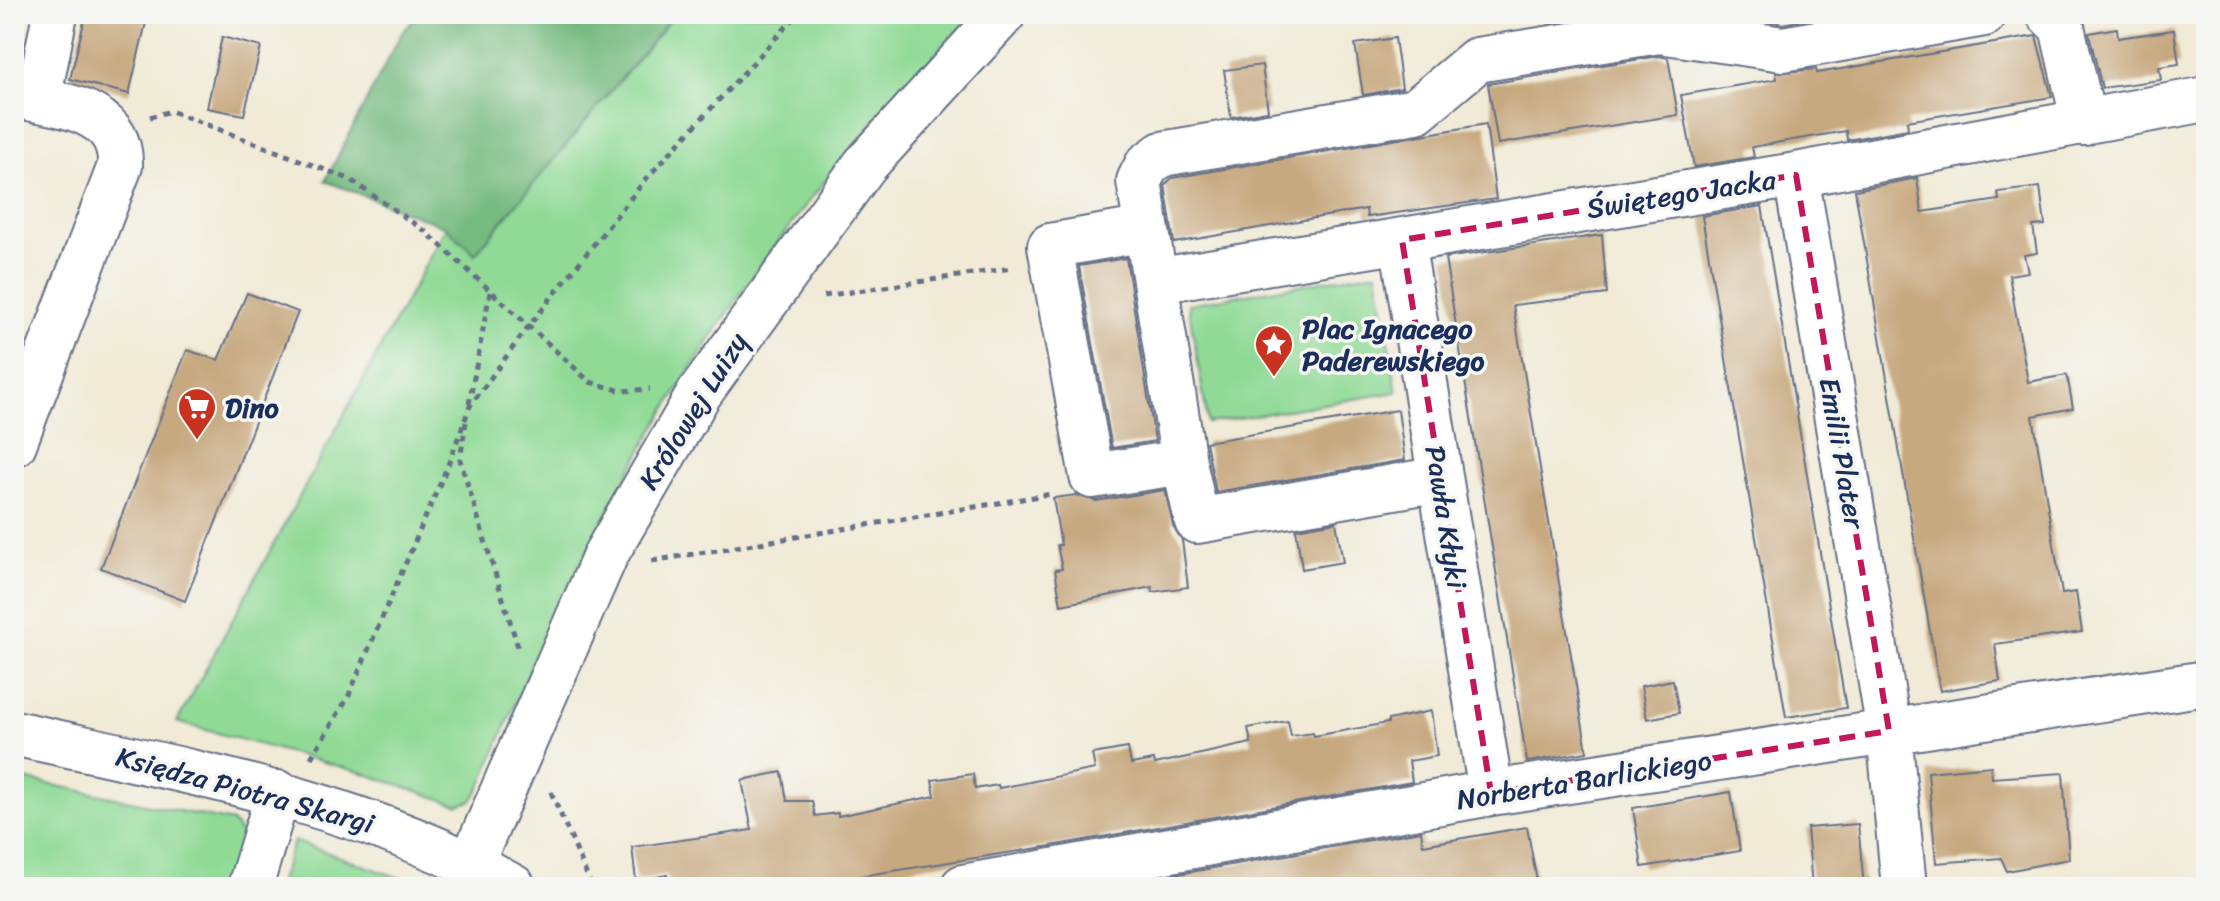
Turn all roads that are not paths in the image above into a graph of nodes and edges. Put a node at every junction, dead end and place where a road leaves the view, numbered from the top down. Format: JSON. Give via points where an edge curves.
{"nodes":[{"id":1,"x":55,"y":14,"type":"edge"},
{"id":2,"x":1003,"y":14,"type":"edge"},
{"id":3,"x":1984,"y":14,"type":"edge"},
{"id":4,"x":2049,"y":14,"type":"edge"},
{"id":5,"x":26,"y":98,"type":"edge"},
{"id":6,"x":2206,"y":99,"type":"edge"},
{"id":7,"x":2084,"y":123,"type":"junction"},
{"id":8,"x":1796,"y":175,"type":"junction"},
{"id":9,"x":1146,"y":229,"type":"junction"},
{"id":10,"x":1402,"y":240,"type":"junction"},
{"id":11,"x":1155,"y":281,"type":"junction"},
{"id":12,"x":14,"y":444,"type":"edge"},
{"id":13,"x":1184,"y":462,"type":"junction"},
{"id":14,"x":1440,"y":479,"type":"junction"},
{"id":15,"x":2206,"y":683,"type":"edge"},
{"id":16,"x":1889,"y":731,"type":"junction"},
{"id":17,"x":14,"y":733,"type":"edge"},
{"id":18,"x":292,"y":779,"type":"junction"},
{"id":19,"x":1491,"y":793,"type":"junction"},
{"id":20,"x":471,"y":864,"type":"junction"},
{"id":21,"x":250,"y":887,"type":"edge"},
{"id":22,"x":513,"y":887,"type":"edge"},
{"id":23,"x":963,"y":887,"type":"edge"},
{"id":24,"x":1904,"y":887,"type":"edge"}],
"edges":[{"from":1,"to":5,"type":"street"},
{"from":2,"to":20,"type":"street","name":"Królowej Luizy","via":[[865,165],[715,368],[606,554]]},
{"from":3,"to":9,"type":"street","via":[[1783,49],[1659,31],[1477,60],[1416,111],[1162,154],[1147,165],[1139,181]]},
{"from":4,"to":7,"type":"street","via":[[2062,27]]},
{"from":5,"to":12,"type":"street","via":[[94,116],[111,129],[121,147],[120,166]]},
{"from":6,"to":7,"type":"street","name":"Świętego Jacka"},
{"from":7,"to":8,"type":"street","name":"Świętego Jacka"},
{"from":8,"to":10,"type":"street","name":"Świętego Jacka"},
{"from":8,"to":16,"type":"street","name":"Emilii Plater"},
{"from":9,"to":11,"type":"street"},
{"from":9,"to":13,"type":"street","via":[[1050,246],[1092,476]]},
{"from":10,"to":11,"type":"street","name":"Świętego Jacka"},
{"from":10,"to":14,"type":"street","name":"Pawła Kłyki"},
{"from":11,"to":13,"type":"street"},
{"from":13,"to":14,"type":"street","via":[[1197,521]]},
{"from":14,"to":19,"type":"street","name":"Pawła Kłyki"},
{"from":15,"to":16,"type":"street","name":"Norberta Barlickiego"},
{"from":16,"to":19,"type":"street","name":"Norberta Barlickiego"},
{"from":16,"to":24,"type":"street","name":"Emilii Plater"},
{"from":17,"to":18,"type":"street","name":"Księdza Piotra Skargi"},
{"from":18,"to":20,"type":"street","name":"Księdza Piotra Skargi"},
{"from":18,"to":21,"type":"street"},
{"from":19,"to":23,"type":"street","name":"Norberta Barlickiego"},
{"from":20,"to":22,"type":"street","name":"Księdza Piotra Skargi"}]}
